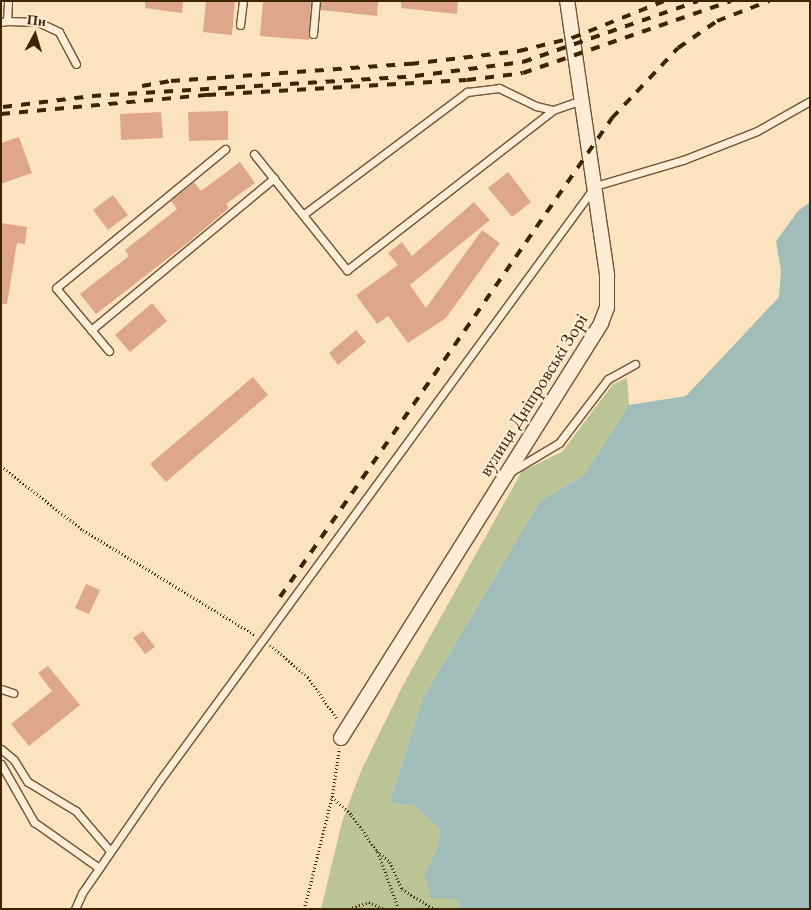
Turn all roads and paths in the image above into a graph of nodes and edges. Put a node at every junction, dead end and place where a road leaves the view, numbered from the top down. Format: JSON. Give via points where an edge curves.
{"nodes":[{"id":1,"x":8,"y":1,"type":"edge"},
{"id":2,"x":243,"y":1,"type":"edge"},
{"id":3,"x":316,"y":1,"type":"edge"},
{"id":4,"x":567,"y":1,"type":"edge"},
{"id":5,"x":4,"y":22,"type":"edge"},
{"id":6,"x":240,"y":25,"type":"dead end"},
{"id":7,"x":313,"y":34,"type":"dead end"},
{"id":8,"x":76,"y":64,"type":"dead end"},
{"id":9,"x":583,"y":100,"type":"junction"},
{"id":10,"x":810,"y":101,"type":"edge"},
{"id":11,"x":553,"y":110,"type":"junction"},
{"id":12,"x":225,"y":149,"type":"dead end"},
{"id":13,"x":254,"y":154,"type":"dead end"},
{"id":14,"x":274,"y":178,"type":"junction"},
{"id":15,"x":594,"y":186,"type":"junction"},
{"id":16,"x":304,"y":214,"type":"junction"},
{"id":17,"x":91,"y":330,"type":"junction"},
{"id":18,"x":109,"y":351,"type":"dead end"},
{"id":19,"x":635,"y":364,"type":"dead end"},
{"id":20,"x":1,"y":466,"type":"edge"},
{"id":21,"x":505,"y":474,"type":"junction"},
{"id":22,"x":264,"y":640,"type":"junction"},
{"id":23,"x":1,"y":689,"type":"edge"},
{"id":24,"x":13,"y":693,"type":"dead end"},
{"id":25,"x":341,"y":738,"type":"junction"},
{"id":26,"x":1,"y":749,"type":"edge"},
{"id":27,"x":1,"y":764,"type":"edge"},
{"id":28,"x":332,"y":797,"type":"junction"},
{"id":29,"x":110,"y":851,"type":"junction"},
{"id":30,"x":377,"y":851,"type":"junction"},
{"id":31,"x":99,"y":868,"type":"junction"},
{"id":32,"x":75,"y":909,"type":"edge"},
{"id":33,"x":304,"y":909,"type":"edge"},
{"id":34,"x":349,"y":909,"type":"edge"},
{"id":35,"x":384,"y":909,"type":"edge"},
{"id":36,"x":398,"y":909,"type":"edge"},
{"id":37,"x":434,"y":909,"type":"edge"}],
"edges":[{"from":1,"to":5,"type":"lane"},
{"from":2,"to":6,"type":"lane"},
{"from":3,"to":7,"type":"lane"},
{"from":4,"to":9,"type":"street","name":"вулиця Дніпровські Зорі"},
{"from":5,"to":8,"type":"lane","via":[[38,22],[60,32]]},
{"from":9,"to":11,"type":"lane"},
{"from":9,"to":15,"type":"street","name":"вулиця Дніпровські Зорі"},
{"from":10,"to":15,"type":"lane","via":[[757,131],[693,157]]},
{"from":11,"to":16,"type":"lane","via":[[536,106],[499,88],[467,92]]},
{"from":11,"to":16,"type":"lane","via":[[347,270]]},
{"from":12,"to":17,"type":"lane","via":[[56,288]]},
{"from":13,"to":14,"type":"lane"},
{"from":14,"to":16,"type":"lane"},
{"from":14,"to":17,"type":"lane"},
{"from":15,"to":21,"type":"street","name":"вулиця Дніпровські Зорі","via":[[607,274],[607,307],[601,323]]},
{"from":15,"to":22,"type":"lane"},
{"from":17,"to":18,"type":"lane"},
{"from":19,"to":21,"type":"lane","via":[[608,379],[559,444]]},
{"from":20,"to":22,"type":"path","via":[[83,530]]},
{"from":21,"to":25,"type":"street","name":"вулиця Дніпровські Зорі"},
{"from":22,"to":25,"type":"path","via":[[308,678],[335,712],[342,730]]},
{"from":22,"to":29,"type":"lane"},
{"from":23,"to":24,"type":"lane"},
{"from":25,"to":28,"type":"path"},
{"from":26,"to":29,"type":"lane","via":[[14,760],[28,782],[76,811]]},
{"from":27,"to":31,"type":"lane","via":[[34,822]]},
{"from":28,"to":30,"type":"path","via":[[352,814]]},
{"from":28,"to":33,"type":"path"},
{"from":29,"to":31,"type":"lane"},
{"from":30,"to":36,"type":"path"},
{"from":30,"to":37,"type":"path","via":[[390,862],[402,889]]},
{"from":31,"to":32,"type":"lane"},
{"from":34,"to":35,"type":"path","via":[[369,902]]}]}
